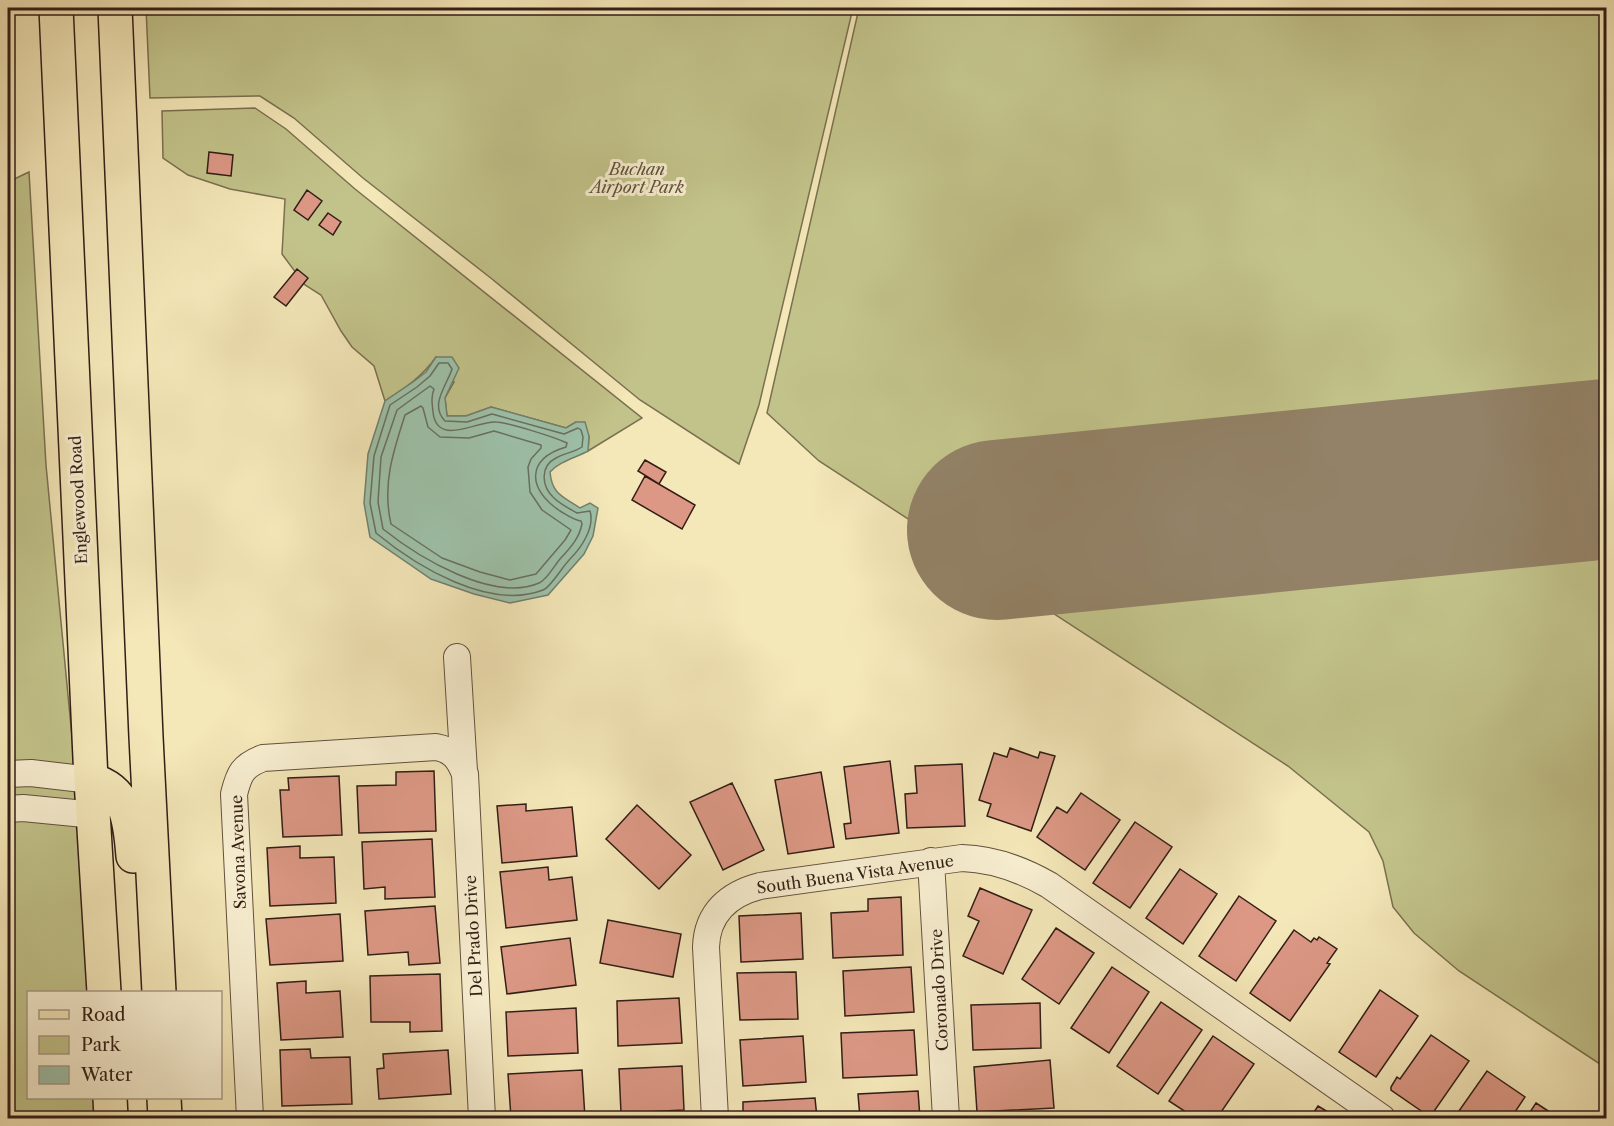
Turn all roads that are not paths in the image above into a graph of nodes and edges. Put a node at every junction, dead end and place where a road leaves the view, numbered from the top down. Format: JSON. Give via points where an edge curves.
{"nodes":[{"id":1,"x":56,"y":8,"type":"edge"},
{"id":2,"x":115,"y":8,"type":"edge"},
{"id":3,"x":457,"y":657,"type":"dead end"},
{"id":4,"x":460,"y":765,"type":"junction"},
{"id":5,"x":8,"y":774,"type":"edge"},
{"id":6,"x":91,"y":780,"type":"junction"},
{"id":7,"x":8,"y":809,"type":"edge"},
{"id":8,"x":95,"y":816,"type":"junction"},
{"id":9,"x":931,"y":861,"type":"junction"},
{"id":10,"x":104,"y":991,"type":"edge"},
{"id":11,"x":139,"y":991,"type":"edge"},
{"id":12,"x":159,"y":991,"type":"edge"},
{"id":13,"x":110,"y":1099,"type":"edge"},
{"id":14,"x":164,"y":1099,"type":"edge"},
{"id":15,"x":111,"y":1119,"type":"edge"},
{"id":16,"x":165,"y":1119,"type":"edge"},
{"id":17,"x":250,"y":1119,"type":"edge"},
{"id":18,"x":482,"y":1119,"type":"edge"},
{"id":19,"x":715,"y":1119,"type":"edge"},
{"id":20,"x":946,"y":1119,"type":"edge"},
{"id":21,"x":1382,"y":1119,"type":"edge"}],
"edges":[{"from":1,"to":6,"type":"main road","name":"Englewood Road"},
{"from":2,"to":12,"type":"main road"},
{"from":3,"to":4,"type":"street","name":"Del Prado Drive"},
{"from":4,"to":17,"type":"street","name":"Savona Avenue","via":[[449,750],[436,747],[263,758],[250,763],[239,775],[234,794]]},
{"from":4,"to":18,"type":"street","name":"Del Prado Drive"},
{"from":5,"to":6,"type":"street"},
{"from":6,"to":8,"type":"main road","name":"Englewood Road"},
{"from":6,"to":11,"type":"main road","via":[[113,791],[125,806],[130,826]]},
{"from":7,"to":8,"type":"street"},
{"from":8,"to":10,"type":"main road","name":"Englewood Road"},
{"from":9,"to":19,"type":"street","name":"South Buena Vista Avenue","via":[[760,886],[737,894],[721,908],[709,927],[706,947]]},
{"from":9,"to":20,"type":"street","name":"Coronado Drive"},
{"from":9,"to":21,"type":"street","name":"South Buena Vista Avenue","via":[[981,858],[1011,866],[1049,885]]},
{"from":13,"to":15,"type":"main road"},
{"from":14,"to":16,"type":"main road"}]}
